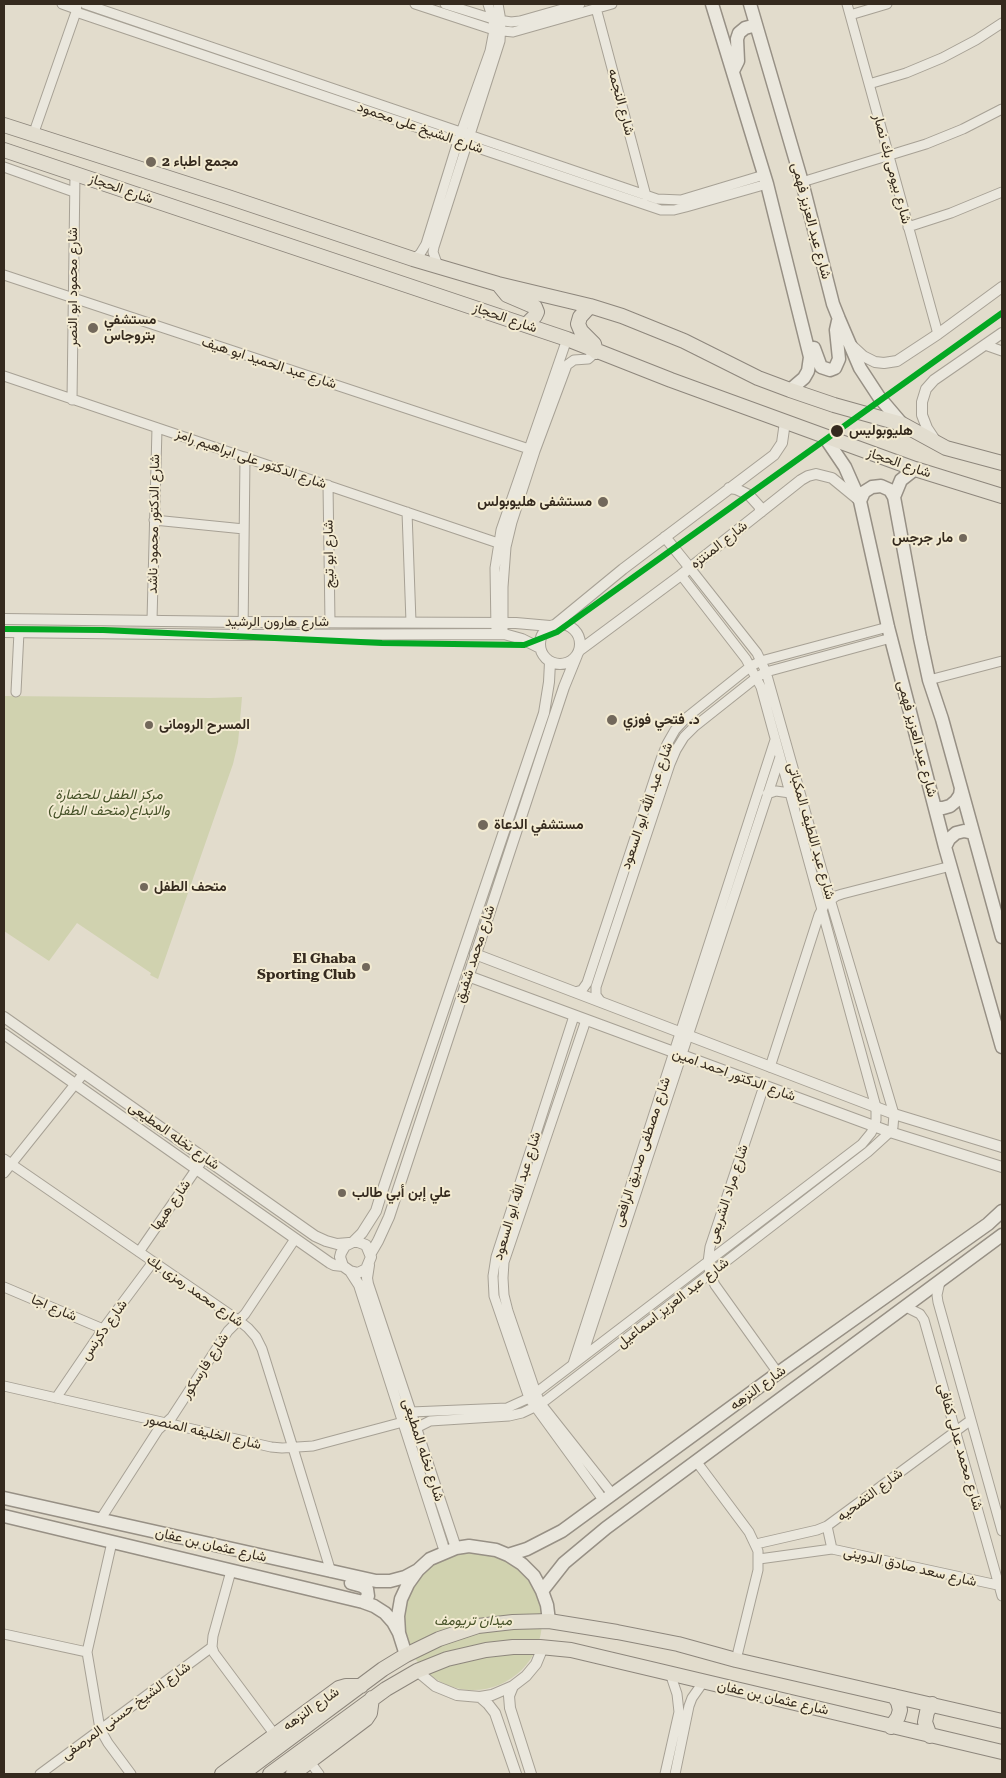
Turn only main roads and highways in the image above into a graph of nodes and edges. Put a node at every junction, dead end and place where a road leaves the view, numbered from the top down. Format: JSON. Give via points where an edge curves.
{"nodes":[{"id":1,"x":712,"y":4,"type":"edge"},
{"id":2,"x":750,"y":4,"type":"edge"},
{"id":3,"x":756,"y":25,"type":"junction"},
{"id":4,"x":734,"y":71,"type":"junction"},
{"id":5,"x":4,"y":124,"type":"edge"},
{"id":6,"x":4,"y":150,"type":"edge"},
{"id":7,"x":498,"y":284,"type":"junction"},
{"id":8,"x":590,"y":306,"type":"junction"},
{"id":9,"x":839,"y":319,"type":"junction"},
{"id":10,"x":526,"y":326,"type":"junction"},
{"id":11,"x":806,"y":334,"type":"junction"},
{"id":12,"x":596,"y":352,"type":"junction"},
{"id":13,"x":790,"y":390,"type":"junction"},
{"id":14,"x":902,"y":424,"type":"junction"},
{"id":15,"x":824,"y":436,"type":"junction"},
{"id":16,"x":1002,"y":463,"type":"edge"},
{"id":17,"x":915,"y":469,"type":"junction"},
{"id":18,"x":1002,"y":496,"type":"edge"},
{"id":19,"x":894,"y":497,"type":"junction"},
{"id":20,"x":860,"y":501,"type":"junction"},
{"id":21,"x":961,"y":788,"type":"junction"},
{"id":22,"x":935,"y":808,"type":"junction"},
{"id":23,"x":973,"y":833,"type":"junction"},
{"id":24,"x":945,"y":847,"type":"junction"},
{"id":25,"x":1002,"y":937,"type":"edge"},
{"id":26,"x":1002,"y":1047,"type":"edge"},
{"id":27,"x":1002,"y":1211,"type":"edge"},
{"id":28,"x":1002,"y":1235,"type":"edge"},
{"id":29,"x":4,"y":1498,"type":"edge"},
{"id":30,"x":4,"y":1516,"type":"edge"},
{"id":31,"x":508,"y":1555,"type":"junction"},
{"id":32,"x":418,"y":1570,"type":"junction"},
{"id":33,"x":334,"y":1572,"type":"junction"},
{"id":34,"x":542,"y":1591,"type":"junction"},
{"id":35,"x":363,"y":1602,"type":"junction"},
{"id":36,"x":549,"y":1621,"type":"junction"},
{"id":37,"x":399,"y":1633,"type":"junction"},
{"id":38,"x":543,"y":1647,"type":"joint"},
{"id":39,"x":406,"y":1654,"type":"junction"},
{"id":40,"x":361,"y":1686,"type":"junction"},
{"id":41,"x":894,"y":1696,"type":"junction"},
{"id":42,"x":372,"y":1698,"type":"junction"},
{"id":43,"x":932,"y":1704,"type":"junction"},
{"id":44,"x":1002,"y":1721,"type":"edge"},
{"id":45,"x":891,"y":1727,"type":"junction"},
{"id":46,"x":930,"y":1736,"type":"junction"},
{"id":47,"x":1002,"y":1752,"type":"edge"},
{"id":48,"x":222,"y":1774,"type":"edge"},
{"id":49,"x":242,"y":1774,"type":"edge"},
{"id":50,"x":270,"y":1774,"type":"edge"},
{"id":51,"x":293,"y":1774,"type":"edge"}],
"edges":[{"from":1,"to":4,"type":"main road"},
{"from":2,"to":3,"type":"main road","name":"شارع عبد العزيز فهمى"},
{"from":3,"to":4,"type":"main road","via":[[739,33],[738,61]]},
{"from":3,"to":9,"type":"main road","name":"شارع عبد العزيز فهمى"},
{"from":4,"to":11,"type":"main road"},
{"from":5,"to":7,"type":"main road","name":"شارع الحجاز"},
{"from":6,"to":10,"type":"main road","name":"شارع الحجاز"},
{"from":7,"to":8,"type":"main road","name":"شارع الحجاز"},
{"from":7,"to":10,"type":"main road","via":[[507,295],[535,307],[537,312]]},
{"from":8,"to":12,"type":"main road","via":[[578,324],[594,344]]},
{"from":8,"to":13,"type":"main road","name":"شارع الحجاز","via":[[653,328]]},
{"from":9,"to":11,"type":"main road","via":[[836,330],[840,359],[835,368],[821,367]]},
{"from":9,"to":14,"type":"main road","name":"شارع عبد العزيز فهمى","via":[[860,368]]},
{"from":10,"to":12,"type":"main road","name":"شارع الحجاز"},
{"from":11,"to":13,"type":"main road","via":[[810,364],[804,378]]},
{"from":12,"to":15,"type":"main road","name":"شارع الحجاز"},
{"from":13,"to":14,"type":"main road","name":"شارع الحجاز"},
{"from":14,"to":16,"type":"main road","name":"شارع الحجاز","via":[[946,448]]},
{"from":15,"to":17,"type":"main road","name":"شارع الحجاز"},
{"from":15,"to":20,"type":"main road","name":"شارع عبد العزيز فهمى","via":[[845,467]]},
{"from":17,"to":18,"type":"main road","name":"شارع الحجاز"},
{"from":17,"to":19,"type":"main road","via":[[901,480]]},
{"from":19,"to":20,"type":"main road","via":[[882,486],[872,487],[864,492]]},
{"from":19,"to":21,"type":"main road","name":"شارع عبد العزيز فهمى","via":[[929,680]]},
{"from":20,"to":22,"type":"main road","name":"شارع عبد العزيز فهمى","via":[[889,632]]},
{"from":21,"to":22,"type":"main road","via":[[956,802]]},
{"from":21,"to":23,"type":"main road","name":"شارع عبد العزيز فهمى"},
{"from":22,"to":24,"type":"main road","name":"شارع عبد العزيز فهمى"},
{"from":23,"to":24,"type":"main road","via":[[956,833]]},
{"from":23,"to":25,"type":"main road","name":"شارع عبد العزيز فهمى"},
{"from":24,"to":26,"type":"main road","name":"شارع عبد العزيز فهمى"},
{"from":27,"to":31,"type":"main road","name":"شارع النزهه","via":[[562,1531]]},
{"from":28,"to":34,"type":"main road","name":"شارع النزهه","via":[[577,1551]]},
{"from":29,"to":33,"type":"main road","name":"شارع عثمان بن عفان"},
{"from":30,"to":35,"type":"main road","name":"شارع عثمان بن عفان"},
{"from":31,"to":32,"type":"main road","via":[[469,1546],[430,1559]]},
{"from":31,"to":34,"type":"main road","via":[[534,1576]]},
{"from":32,"to":33,"type":"main road","name":"شارع عثمان بن عفان","via":[[390,1581]]},
{"from":32,"to":37,"type":"main road","via":[[401,1599]]},
{"from":33,"to":35,"type":"main road","via":[[343,1580],[366,1589],[368,1596]]},
{"from":34,"to":36,"type":"main road"},
{"from":35,"to":37,"type":"main road","name":"شارع عثمان بن عفان","via":[[384,1613]]},
{"from":36,"to":39,"type":"main road","via":[[478,1626]]},
{"from":36,"to":41,"type":"main road","name":"شارع عثمان بن عفان","via":[[678,1644]]},
{"from":37,"to":39,"type":"main road"},
{"from":38,"to":42,"type":"main road","name":"شارع النزهه","via":[[486,1650],[447,1659],[416,1671]]},
{"from":38,"to":45,"type":"main road","name":"شارع عثمان بن عفان","via":[[571,1650]]},
{"from":39,"to":40,"type":"main road"},
{"from":40,"to":48,"type":"main road","name":"شارع النزهه","via":[[339,1688]]},
{"from":40,"to":49,"type":"main road"},
{"from":41,"to":43,"type":"main road","name":"شارع عثمان بن عفان"},
{"from":41,"to":45,"type":"main road","via":[[900,1710]]},
{"from":42,"to":50,"type":"main road","name":"شارع النزهه"},
{"from":42,"to":51,"type":"main road","via":[[366,1718]]},
{"from":43,"to":44,"type":"main road","name":"شارع عثمان بن عفان"},
{"from":43,"to":46,"type":"main road","via":[[925,1722]]},
{"from":45,"to":46,"type":"main road","name":"شارع عثمان بن عفان"},
{"from":46,"to":47,"type":"main road","name":"شارع عثمان بن عفان"}]}
